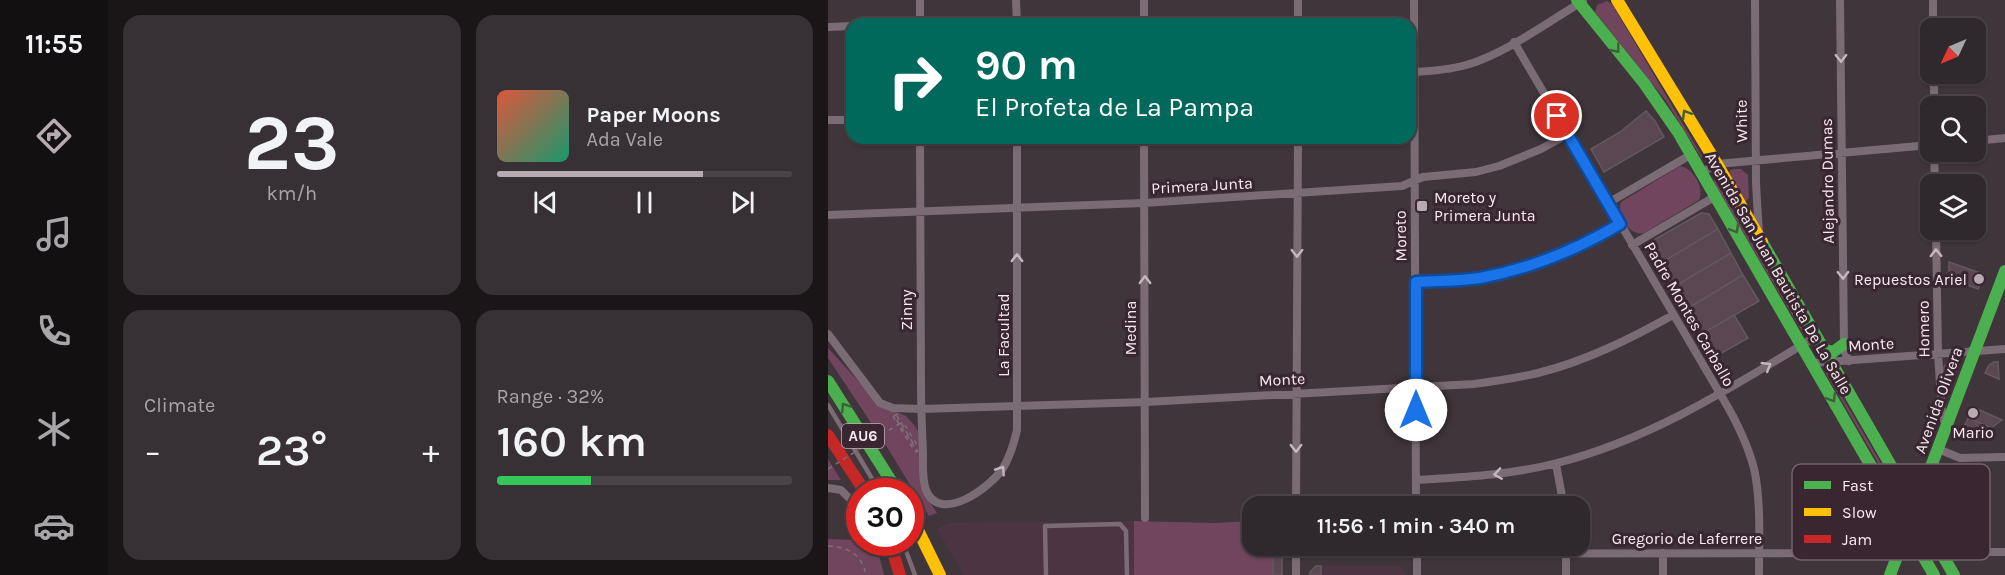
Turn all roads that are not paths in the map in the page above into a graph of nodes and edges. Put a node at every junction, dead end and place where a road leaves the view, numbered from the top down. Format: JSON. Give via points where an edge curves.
{"nodes":[{"id":1,"x":920,"y":0,"type":"edge"},
{"id":2,"x":1017,"y":0,"type":"edge"},
{"id":3,"x":1144,"y":0,"type":"edge"},
{"id":4,"x":1298,"y":0,"type":"edge"},
{"id":5,"x":1414,"y":0,"type":"edge"},
{"id":6,"x":1617,"y":0,"type":"edge"},
{"id":7,"x":1755,"y":0,"type":"edge"},
{"id":8,"x":1840,"y":0,"type":"edge"},
{"id":9,"x":1933,"y":0,"type":"edge"},
{"id":10,"x":1580,"y":1,"type":"edge"},
{"id":11,"x":920,"y":18,"type":"edge"},
{"id":12,"x":1017,"y":18,"type":"edge"},
{"id":13,"x":1144,"y":18,"type":"edge"},
{"id":14,"x":1298,"y":18,"type":"edge"},
{"id":15,"x":1414,"y":18,"type":"edge"},
{"id":16,"x":1933,"y":18,"type":"edge"},
{"id":17,"x":846,"y":26,"type":"edge"},
{"id":18,"x":828,"y":27,"type":"edge"},
{"id":19,"x":1514,"y":42,"type":"junction"},
{"id":20,"x":1416,"y":72,"type":"edge"},
{"id":21,"x":828,"y":120,"type":"edge"},
{"id":22,"x":846,"y":120,"type":"edge"},
{"id":23,"x":1568,"y":134,"type":"junction"},
{"id":24,"x":2005,"y":138,"type":"edge"},
{"id":25,"x":1986,"y":140,"type":"edge"},
{"id":26,"x":920,"y":144,"type":"edge"},
{"id":27,"x":1017,"y":144,"type":"edge"},
{"id":28,"x":1144,"y":144,"type":"edge"},
{"id":29,"x":1298,"y":144,"type":"edge"},
{"id":30,"x":1415,"y":144,"type":"edge"},
{"id":31,"x":1920,"y":146,"type":"edge"},
{"id":32,"x":1692,"y":154,"type":"junction"},
{"id":33,"x":1842,"y":154,"type":"junction"},
{"id":34,"x":1756,"y":162,"type":"junction"},
{"id":35,"x":1717,"y":164,"type":"junction"},
{"id":36,"x":1702,"y":172,"type":"junction"},
{"id":37,"x":1415,"y":181,"type":"junction"},
{"id":38,"x":1297,"y":194,"type":"junction"},
{"id":39,"x":1716,"y":196,"type":"junction"},
{"id":40,"x":1144,"y":203,"type":"junction"},
{"id":41,"x":1608,"y":203,"type":"junction"},
{"id":42,"x":1017,"y":208,"type":"junction"},
{"id":43,"x":920,"y":212,"type":"junction"},
{"id":44,"x":828,"y":215,"type":"edge"},
{"id":45,"x":1620,"y":224,"type":"junction"},
{"id":46,"x":1936,"y":240,"type":"edge"},
{"id":47,"x":1760,"y":241,"type":"junction"},
{"id":48,"x":1632,"y":245,"type":"junction"},
{"id":49,"x":2005,"y":271,"type":"edge"},
{"id":50,"x":1416,"y":282,"type":"junction"},
{"id":51,"x":1673,"y":315,"type":"junction"},
{"id":52,"x":828,"y":334,"type":"edge"},
{"id":53,"x":1815,"y":337,"type":"junction"},
{"id":54,"x":1844,"y":344,"type":"junction"},
{"id":55,"x":1801,"y":345,"type":"junction"},
{"id":56,"x":1822,"y":349,"type":"junction"},
{"id":57,"x":2005,"y":349,"type":"edge"},
{"id":58,"x":1974,"y":351,"type":"junction"},
{"id":59,"x":1938,"y":354,"type":"junction"},
{"id":60,"x":1849,"y":361,"type":"junction"},
{"id":61,"x":1830,"y":362,"type":"junction"},
{"id":62,"x":1812,"y":363,"type":"junction"},
{"id":63,"x":828,"y":381,"type":"edge"},
{"id":64,"x":1416,"y":387,"type":"junction"},
{"id":65,"x":1296,"y":393,"type":"junction"},
{"id":66,"x":1720,"y":394,"type":"junction"},
{"id":67,"x":1146,"y":402,"type":"junction"},
{"id":68,"x":828,"y":405,"type":"edge"},
{"id":69,"x":1018,"y":406,"type":"junction"},
{"id":70,"x":921,"y":409,"type":"junction"},
{"id":71,"x":1946,"y":427,"type":"junction"},
{"id":72,"x":828,"y":435,"type":"edge"},
{"id":73,"x":1936,"y":455,"type":"junction"},
{"id":74,"x":2005,"y":457,"type":"edge"},
{"id":75,"x":1556,"y":464,"type":"junction"},
{"id":76,"x":1870,"y":464,"type":"edge"},
{"id":77,"x":1890,"y":464,"type":"edge"},
{"id":78,"x":1932,"y":464,"type":"edge"},
{"id":79,"x":1938,"y":464,"type":"edge"},
{"id":80,"x":856,"y":478,"type":"edge"},
{"id":81,"x":872,"y":478,"type":"edge"},
{"id":82,"x":889,"y":478,"type":"edge"},
{"id":83,"x":924,"y":478,"type":"edge"},
{"id":84,"x":1416,"y":480,"type":"junction"},
{"id":85,"x":924,"y":482,"type":"edge"},
{"id":86,"x":828,"y":488,"type":"edge"},
{"id":87,"x":846,"y":495,"type":"edge"},
{"id":88,"x":1296,"y":496,"type":"edge"},
{"id":89,"x":1416,"y":496,"type":"edge"},
{"id":90,"x":1562,"y":496,"type":"edge"},
{"id":91,"x":1145,"y":518,"type":"dead end"},
{"id":92,"x":924,"y":542,"type":"edge"},
{"id":93,"x":1590,"y":551,"type":"edge"},
{"id":94,"x":1759,"y":552,"type":"junction"},
{"id":95,"x":1792,"y":552,"type":"edge"},
{"id":96,"x":1663,"y":553,"type":"junction"},
{"id":97,"x":894,"y":556,"type":"edge"},
{"id":98,"x":908,"y":556,"type":"edge"},
{"id":99,"x":1296,"y":556,"type":"edge"},
{"id":100,"x":1417,"y":556,"type":"edge"},
{"id":101,"x":1566,"y":556,"type":"edge"},
{"id":102,"x":1896,"y":560,"type":"edge"},
{"id":103,"x":1926,"y":560,"type":"edge"},
{"id":104,"x":1945,"y":560,"type":"edge"},
{"id":105,"x":900,"y":575,"type":"edge"},
{"id":106,"x":915,"y":575,"type":"edge"},
{"id":107,"x":940,"y":575,"type":"edge"},
{"id":108,"x":1046,"y":575,"type":"edge"},
{"id":109,"x":1127,"y":575,"type":"edge"},
{"id":110,"x":1296,"y":575,"type":"edge"},
{"id":111,"x":1417,"y":575,"type":"edge"},
{"id":112,"x":1566,"y":575,"type":"edge"},
{"id":113,"x":1663,"y":575,"type":"edge"},
{"id":114,"x":1759,"y":575,"type":"edge"},
{"id":115,"x":1890,"y":575,"type":"edge"},
{"id":116,"x":1934,"y":575,"type":"edge"},
{"id":117,"x":1954,"y":575,"type":"edge"}],
"edges":[{"from":1,"to":11,"type":"street"},
{"from":2,"to":12,"type":"street"},
{"from":3,"to":13,"type":"street"},
{"from":4,"to":14,"type":"street"},
{"from":5,"to":15,"type":"street","name":"Moreto"},
{"from":35,"to":6,"type":"main road","name":"Avenida San Juan Bautista De La Salle","one_way":true},
{"from":7,"to":34,"type":"street","name":"White"},
{"from":8,"to":33,"type":"street","name":"Alejandro Dumas","one_way":true},
{"from":9,"to":16,"type":"street"},
{"from":10,"to":19,"type":"street"},
{"from":10,"to":32,"type":"main road","name":"Avenida San Juan Bautista De La Salle","one_way":true,"via":[[1650,91]]},
{"from":17,"to":18,"type":"street"},
{"from":19,"to":20,"type":"street","via":[[1466,65]]},
{"from":19,"to":23,"type":"street","name":"Padre Montes Carballo"},
{"from":21,"to":22,"type":"street"},
{"from":23,"to":37,"type":"street","name":"Primera Junta","via":[[1499,166]]},
{"from":23,"to":41,"type":"street","name":"Padre Montes Carballo"},
{"from":24,"to":25,"type":"street"},
{"from":26,"to":43,"type":"street","name":"Zinny"},
{"from":27,"to":42,"type":"street","name":"La Facultad"},
{"from":28,"to":40,"type":"street","name":"Medina"},
{"from":29,"to":38,"type":"street"},
{"from":30,"to":37,"type":"street","name":"Moreto"},
{"from":31,"to":33,"type":"street"},
{"from":32,"to":36,"type":"main road","name":"Avenida San Juan Bautista De La Salle"},
{"from":32,"to":41,"type":"street"},
{"from":33,"to":34,"type":"street"},
{"from":33,"to":54,"type":"street","name":"Alejandro Dumas","one_way":true},
{"from":34,"to":35,"type":"street"},
{"from":34,"to":47,"type":"street","name":"White"},
{"from":35,"to":36,"type":"street"},
{"from":35,"to":47,"type":"main road","name":"Avenida San Juan Bautista De La Salle"},
{"from":36,"to":39,"type":"main road","name":"Avenida San Juan Bautista De La Salle"},
{"from":37,"to":38,"type":"street","name":"Primera Junta","via":[[1402,186]]},
{"from":37,"to":50,"type":"street","name":"Moreto"},
{"from":38,"to":40,"type":"street","name":"Primera Junta"},
{"from":38,"to":65,"type":"street","one_way":true},
{"from":39,"to":48,"type":"street"},
{"from":39,"to":55,"type":"main road","name":"Avenida San Juan Bautista De La Salle","one_way":true},
{"from":40,"to":42,"type":"street","name":"Primera Junta"},
{"from":67,"to":40,"type":"street","name":"Medina","one_way":true},
{"from":41,"to":45,"type":"street","name":"Padre Montes Carballo"},
{"from":42,"to":43,"type":"street","name":"Primera Junta"},
{"from":69,"to":42,"type":"street","name":"La Facultad","one_way":true},
{"from":43,"to":44,"type":"street","name":"Primera Junta"},
{"from":43,"to":70,"type":"street","name":"Zinny"},
{"from":45,"to":48,"type":"street","name":"Padre Montes Carballo"},
{"from":45,"to":50,"type":"street","via":[[1581,246],[1528,266],[1479,278]]},
{"from":59,"to":46,"type":"street","name":"Homero","one_way":true},
{"from":47,"to":53,"type":"main road","name":"Avenida San Juan Bautista De La Salle"},
{"from":48,"to":51,"type":"street","name":"Padre Montes Carballo"},
{"from":49,"to":58,"type":"main road","name":"Avenida Olivera"},
{"from":50,"to":64,"type":"street","name":"Moreto"},
{"from":51,"to":64,"type":"street","name":"Monte","via":[[1612,347],[1539,373],[1474,384]]},
{"from":51,"to":66,"type":"street","name":"Padre Montes Carballo"},
{"from":52,"to":70,"type":"street","name":"Monte","via":[[880,403],[893,408]]},
{"from":53,"to":55,"type":"street"},
{"from":53,"to":56,"type":"main road","name":"Avenida San Juan Bautista De La Salle"},
{"from":54,"to":56,"type":"main road","via":[[1833,352]]},
{"from":54,"to":60,"type":"street","name":"Alejandro Dumas"},
{"from":55,"to":62,"type":"main road","name":"Avenida San Juan Bautista De La Salle"},
{"from":66,"to":55,"type":"street","one_way":true},
{"from":56,"to":61,"type":"main road","name":"Avenida San Juan Bautista De La Salle"},
{"from":57,"to":58,"type":"street","name":"Monte"},
{"from":58,"to":59,"type":"street","name":"Monte"},
{"from":58,"to":71,"type":"main road","name":"Avenida Olivera"},
{"from":59,"to":60,"type":"street","name":"Monte"},
{"from":59,"to":71,"type":"street","name":"Homero"},
{"from":60,"to":61,"type":"street","name":"Monte"},
{"from":61,"to":62,"type":"street","name":"Monte"},
{"from":61,"to":77,"type":"main road","name":"Avenida San Juan Bautista De La Salle"},
{"from":62,"to":76,"type":"main road","name":"Avenida San Juan Bautista De La Salle","one_way":true},
{"from":82,"to":63,"type":"main road","number":"AU6","one_way":true},
{"from":64,"to":65,"type":"street","name":"Monte"},
{"from":64,"to":84,"type":"street","name":"Moreto"},
{"from":65,"to":67,"type":"street","name":"Monte"},
{"from":65,"to":88,"type":"street","one_way":true},
{"from":66,"to":75,"type":"street","via":[[1643,434]]},
{"from":66,"to":94,"type":"street","name":"Padre Montes Carballo","via":[[1747,445],[1755,473]]},
{"from":67,"to":69,"type":"street","name":"Monte"},
{"from":67,"to":91,"type":"street","name":"Medina"},
{"from":68,"to":81,"type":"lane"},
{"from":69,"to":70,"type":"street","name":"Monte"},
{"from":85,"to":69,"type":"street","name":"La Facultad","one_way":true,"via":[[934,501],[947,505],[990,484],[1004,468],[1015,441]]},
{"from":70,"to":83,"type":"street","name":"Zinny"},
{"from":71,"to":73,"type":"main road","name":"Avenida Olivera"},
{"from":72,"to":80,"type":"main road","number":"AU6"},
{"from":73,"to":74,"type":"street"},
{"from":73,"to":78,"type":"main road","name":"Avenida Olivera"},
{"from":73,"to":79,"type":"street"},
{"from":75,"to":84,"type":"street","one_way":true,"via":[[1489,476]]},
{"from":75,"to":90,"type":"street"},
{"from":84,"to":89,"type":"street","name":"Moreto"},
{"from":86,"to":87,"type":"street"},
{"from":92,"to":107,"type":"main road"},
{"from":93,"to":96,"type":"street","name":"Gregorio de Laferrere"},
{"from":94,"to":95,"type":"street","name":"Gregorio de Laferrere"},
{"from":94,"to":96,"type":"street","name":"Gregorio de Laferrere"},
{"from":94,"to":114,"type":"street"},
{"from":96,"to":113,"type":"street"},
{"from":97,"to":105,"type":"main road"},
{"from":98,"to":106,"type":"lane"},
{"from":99,"to":110,"type":"street"},
{"from":100,"to":111,"type":"street"},
{"from":101,"to":112,"type":"street"},
{"from":102,"to":115,"type":"main road","name":"Avenida Olivera"},
{"from":103,"to":116,"type":"main road","name":"Avenida San Juan Bautista De La Salle"},
{"from":104,"to":117,"type":"main road","name":"Avenida San Juan Bautista De La Salle"},
{"from":108,"to":109,"type":"lane","via":[[1045,526],[1120,524],[1126,531]]}]}
